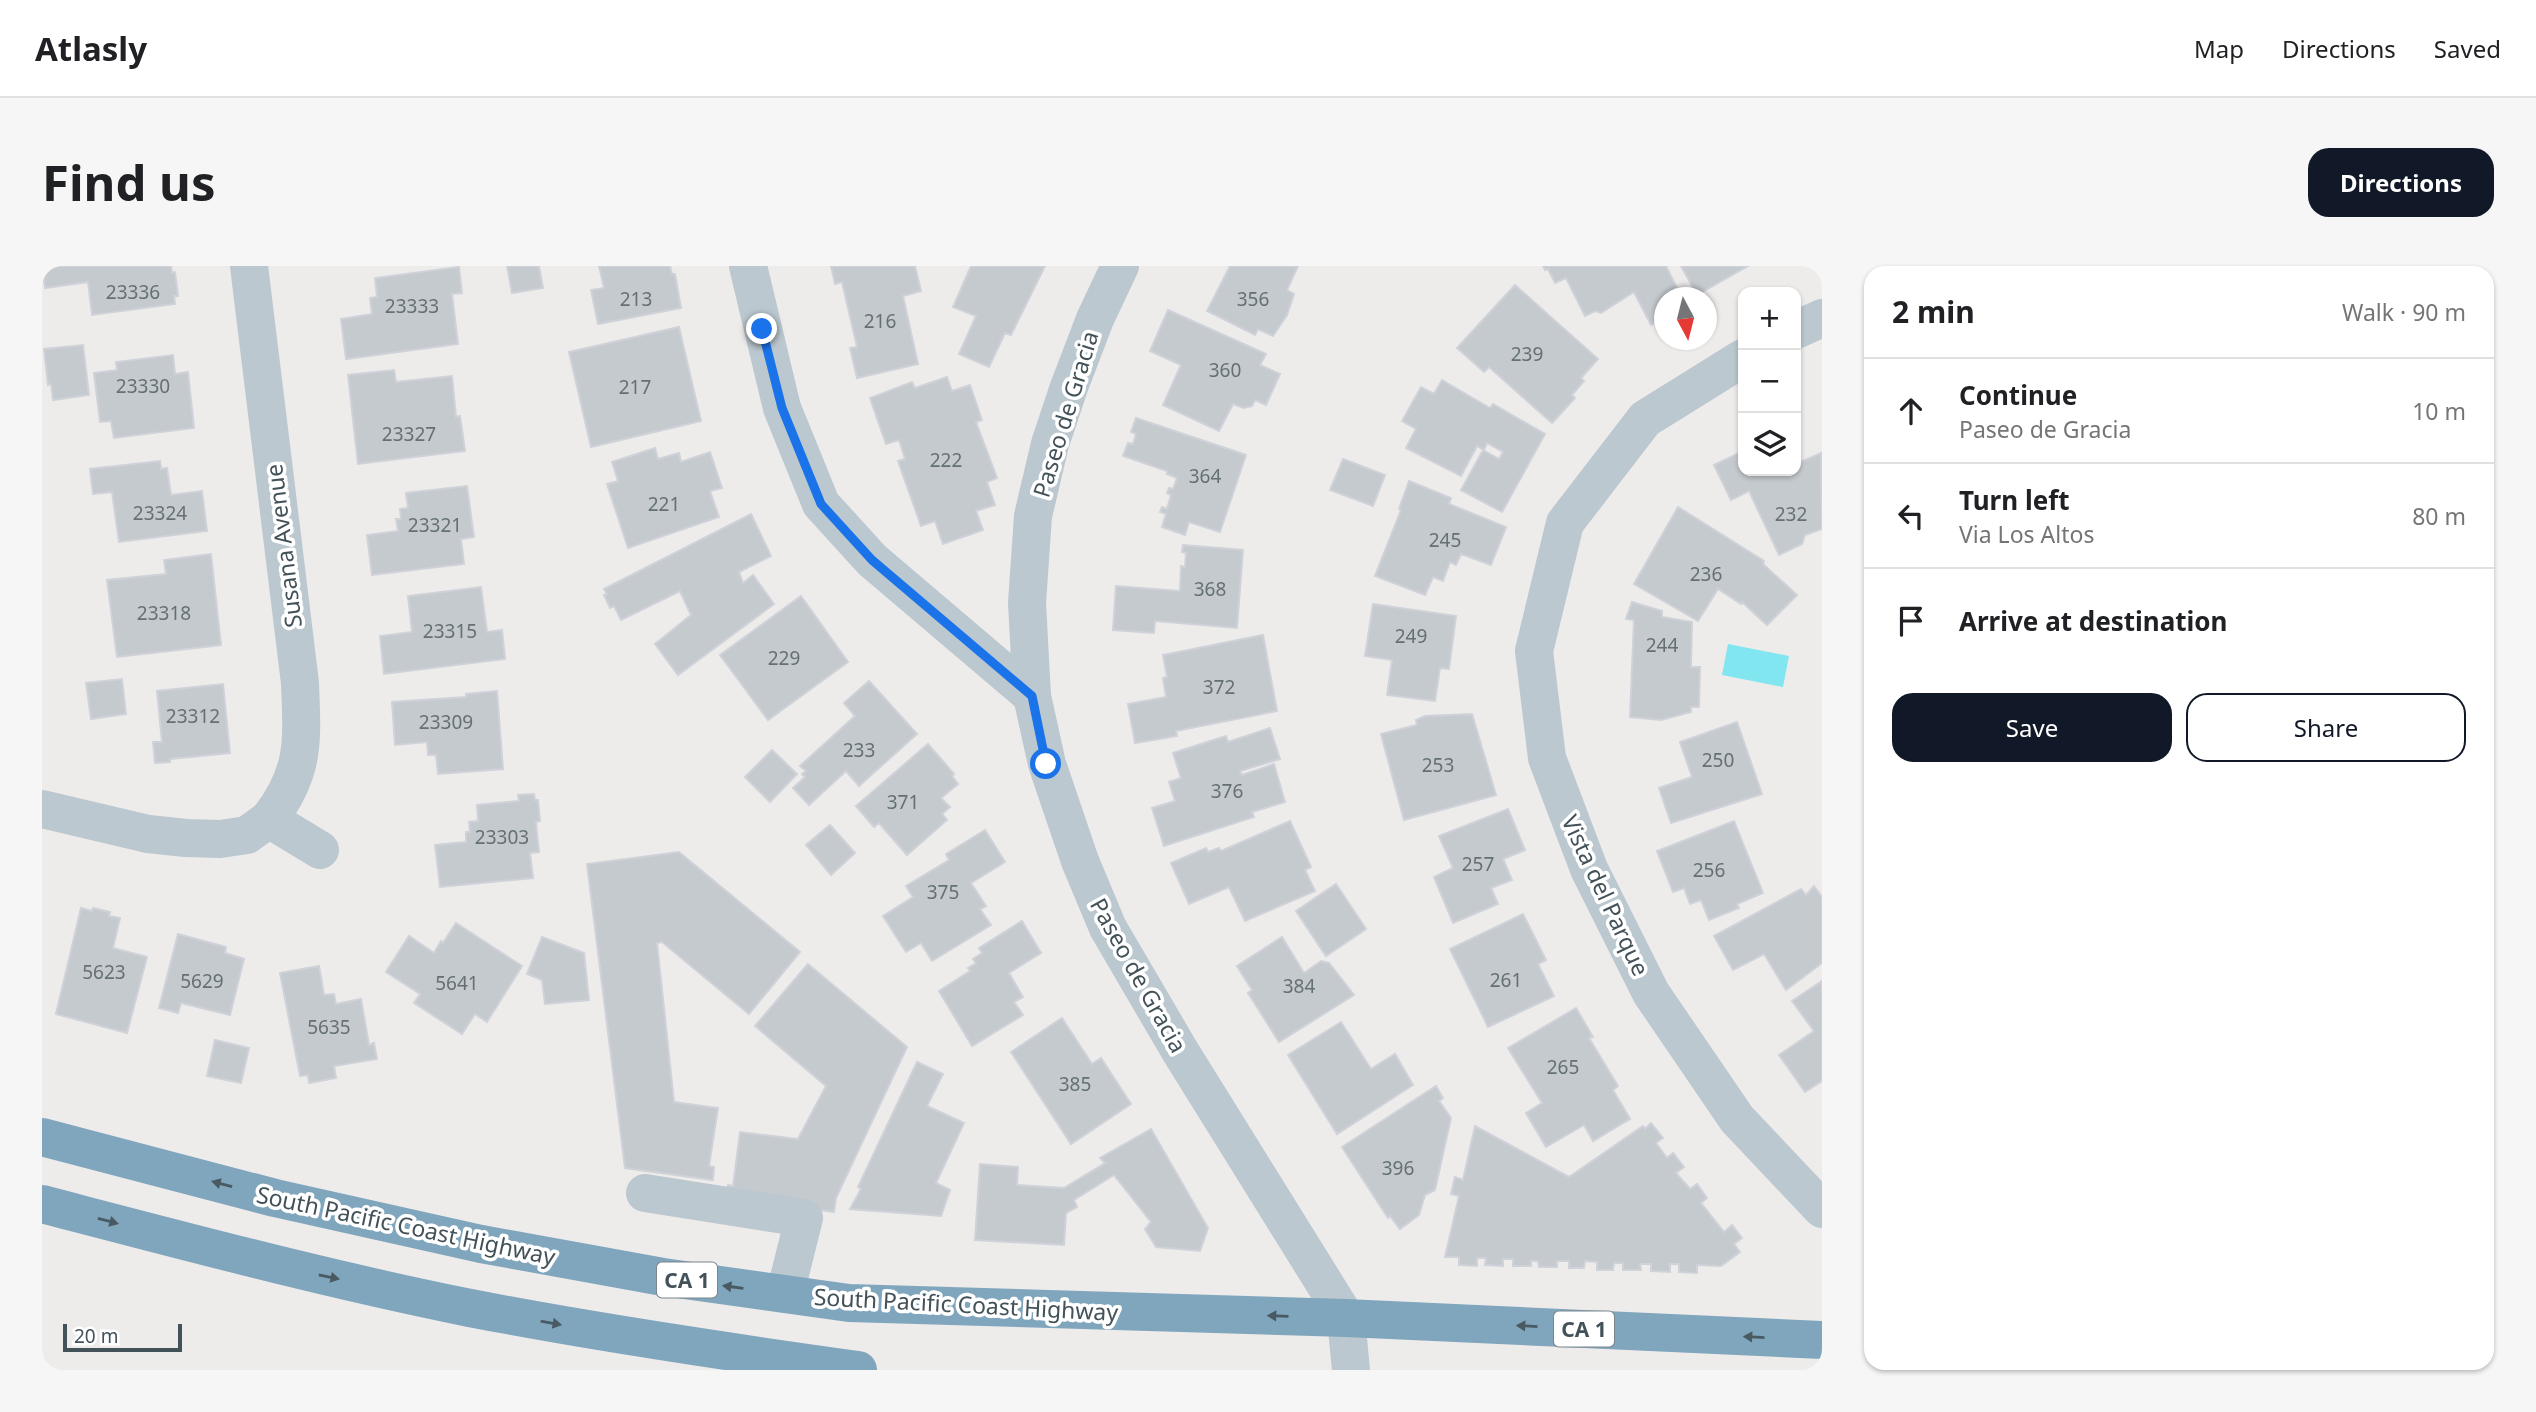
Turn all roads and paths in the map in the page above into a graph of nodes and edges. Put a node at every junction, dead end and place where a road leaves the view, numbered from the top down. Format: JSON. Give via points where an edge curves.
{"nodes":[{"id":1,"x":249,"y":266,"type":"edge"},
{"id":2,"x":748,"y":266,"type":"edge"},
{"id":3,"x":1120,"y":266,"type":"edge"},
{"id":4,"x":1822,"y":318,"type":"edge"},
{"id":5,"x":1801,"y":328,"type":"edge"},
{"id":6,"x":1738,"y":361,"type":"edge"},
{"id":7,"x":1032,"y":696,"type":"junction"},
{"id":8,"x":42,"y":809,"type":"edge"},
{"id":9,"x":269,"y":819,"type":"junction"},
{"id":10,"x":320,"y":850,"type":"dead end"},
{"id":11,"x":42,"y":1137,"type":"edge"},
{"id":12,"x":645,"y":1193,"type":"dead end"},
{"id":13,"x":42,"y":1204,"type":"edge"},
{"id":14,"x":1822,"y":1209,"type":"edge"},
{"id":15,"x":785,"y":1294,"type":"junction"},
{"id":16,"x":1346,"y":1318,"type":"junction"},
{"id":17,"x":1822,"y":1340,"type":"edge"},
{"id":18,"x":858,"y":1370,"type":"edge"},
{"id":19,"x":1351,"y":1370,"type":"edge"}],
"edges":[{"from":1,"to":9,"type":"street","name":"Susana Avenue","via":[[300,682],[302,735],[296,772]]},
{"from":2,"to":7,"type":"street","via":[[782,408],[821,504],[872,560]]},
{"from":3,"to":7,"type":"street","name":"Paseo de Gracia","via":[[1069,387],[1033,516],[1027,603]]},
{"from":4,"to":5,"type":"street"},
{"from":6,"to":14,"type":"street","name":"Vista del Parque","via":[[1645,419],[1565,523],[1534,651],[1547,758],[1588,869],[1651,993],[1737,1119]]},
{"from":7,"to":16,"type":"street","name":"Paseo de Gracia","via":[[1046,764],[1108,928]]},
{"from":8,"to":9,"type":"street","via":[[148,834],[186,838],[247,835]]},
{"from":9,"to":10,"type":"street"},
{"from":15,"to":11,"type":"highway","name":"South Pacific Coast Highway","number":"CA 1","one_way":true,"via":[[481,1244],[275,1198]]},
{"from":12,"to":15,"type":"street","via":[[804,1218]]},
{"from":13,"to":18,"type":"highway","one_way":true,"via":[[259,1261],[469,1308],[652,1341]]},
{"from":16,"to":15,"type":"highway","name":"South Pacific Coast Highway","number":"CA 1","one_way":true,"via":[[849,1303]]},
{"from":17,"to":16,"type":"highway","name":"South Pacific Coast Highway","number":"CA 1","one_way":true},
{"from":16,"to":19,"type":"street","name":"Paseo de Gracia"}]}
